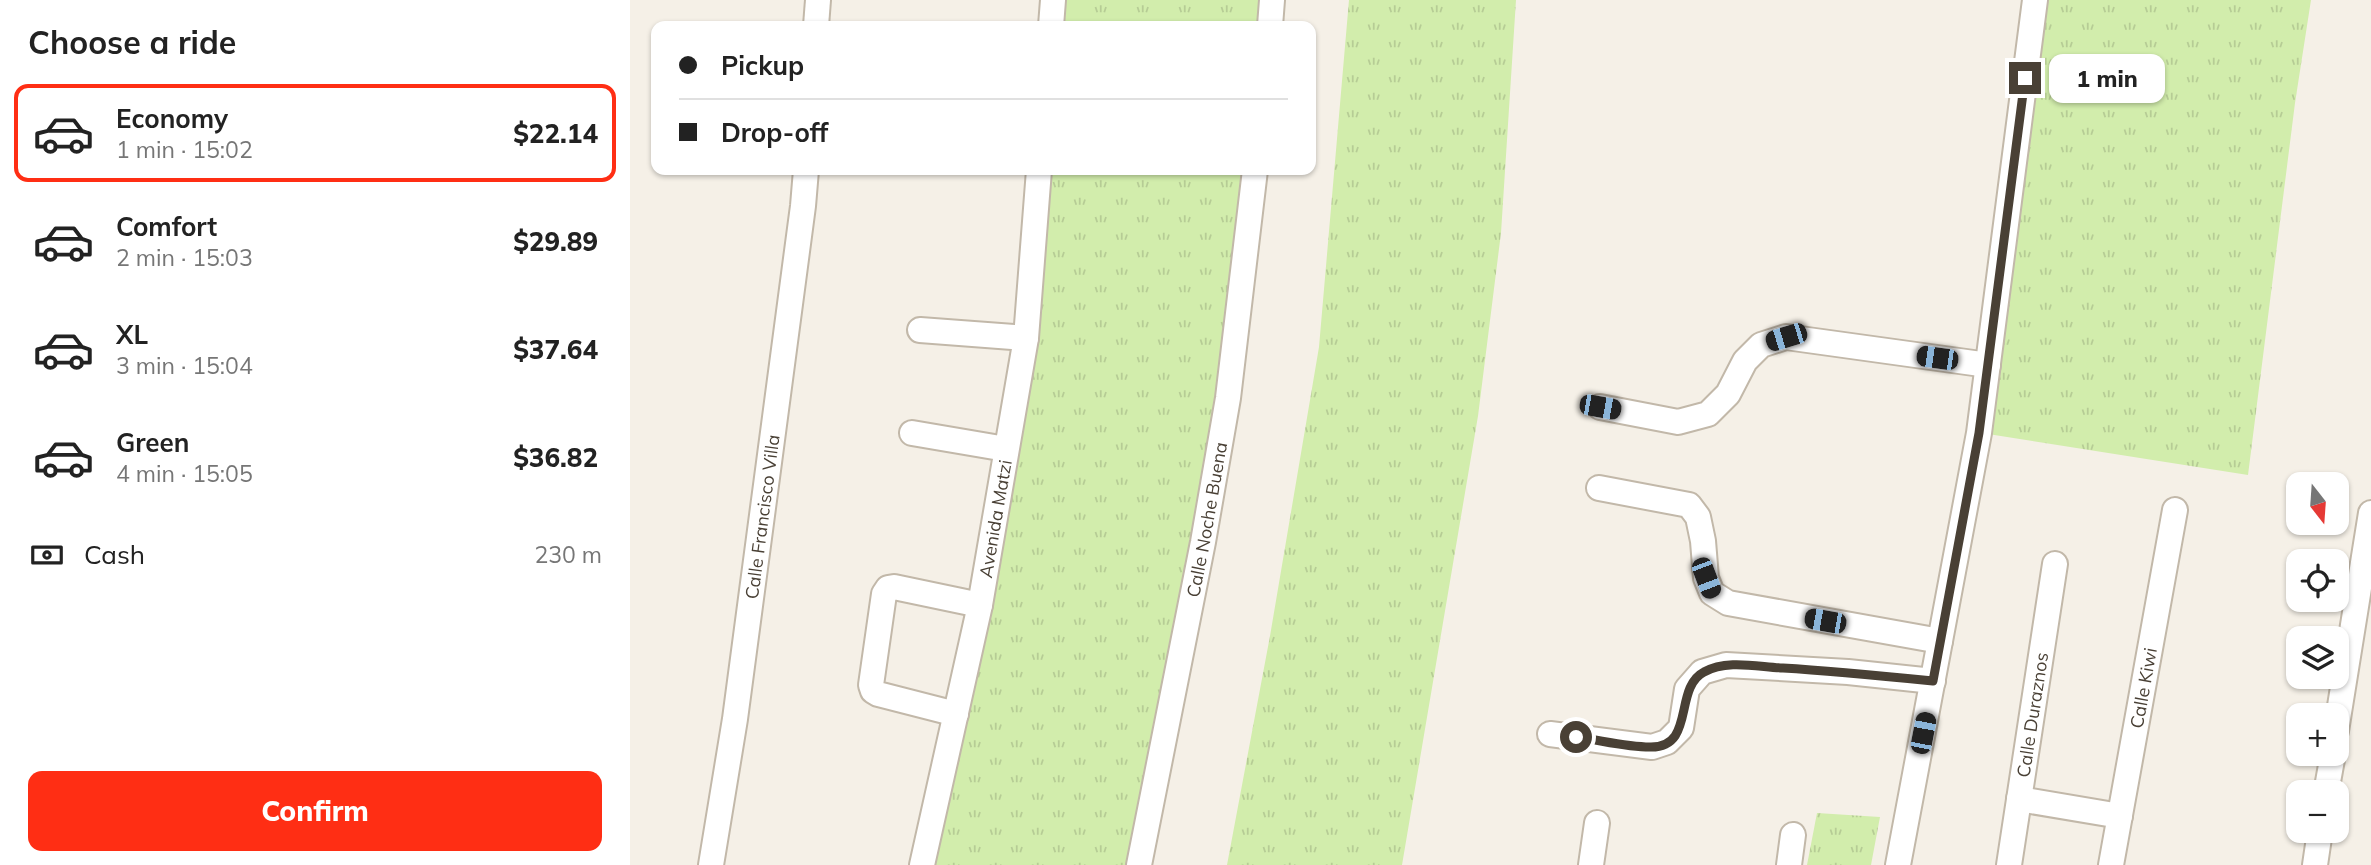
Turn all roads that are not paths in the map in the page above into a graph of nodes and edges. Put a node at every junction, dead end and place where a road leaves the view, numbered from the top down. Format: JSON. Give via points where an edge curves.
{"nodes":[{"id":1,"x":818,"y":0,"type":"edge"},
{"id":2,"x":1053,"y":0,"type":"edge"},
{"id":3,"x":1272,"y":0,"type":"edge"},
{"id":4,"x":2035,"y":0,"type":"edge"},
{"id":5,"x":816,"y":21,"type":"edge"},
{"id":6,"x":1051,"y":21,"type":"edge"},
{"id":7,"x":1270,"y":21,"type":"edge"},
{"id":8,"x":806,"y":175,"type":"edge"},
{"id":9,"x":1039,"y":175,"type":"edge"},
{"id":10,"x":1254,"y":175,"type":"edge"},
{"id":11,"x":920,"y":330,"type":"dead end"},
{"id":12,"x":1026,"y":338,"type":"junction"},
{"id":13,"x":1988,"y":365,"type":"junction"},
{"id":14,"x":1600,"y":407,"type":"dead end"},
{"id":15,"x":912,"y":433,"type":"dead end"},
{"id":16,"x":1006,"y":449,"type":"junction"},
{"id":17,"x":1599,"y":488,"type":"dead end"},
{"id":18,"x":2175,"y":510,"type":"dead end"},
{"id":19,"x":2371,"y":513,"type":"edge"},
{"id":20,"x":2054,"y":564,"type":"dead end"},
{"id":21,"x":980,"y":605,"type":"junction"},
{"id":22,"x":1940,"y":641,"type":"junction"},
{"id":23,"x":1933,"y":681,"type":"junction"},
{"id":24,"x":2341,"y":703,"type":"edge"},
{"id":25,"x":956,"y":714,"type":"junction"},
{"id":26,"x":1550,"y":734,"type":"dead end"},
{"id":27,"x":2019,"y":799,"type":"junction"},
{"id":28,"x":2120,"y":816,"type":"junction"},
{"id":29,"x":1597,"y":823,"type":"dead end"},
{"id":30,"x":1793,"y":835,"type":"dead end"},
{"id":31,"x":2318,"y":843,"type":"edge"},
{"id":32,"x":711,"y":865,"type":"edge"},
{"id":33,"x":922,"y":865,"type":"edge"},
{"id":34,"x":1139,"y":865,"type":"edge"},
{"id":35,"x":1591,"y":865,"type":"edge"},
{"id":36,"x":1789,"y":865,"type":"edge"},
{"id":37,"x":1898,"y":865,"type":"edge"},
{"id":38,"x":2009,"y":865,"type":"edge"},
{"id":39,"x":2111,"y":865,"type":"edge"},
{"id":40,"x":2315,"y":865,"type":"edge"}],
"edges":[{"from":1,"to":5,"type":"street"},
{"from":2,"to":6,"type":"street"},
{"from":3,"to":7,"type":"street"},
{"from":4,"to":13,"type":"street"},
{"from":8,"to":32,"type":"street","name":"Calle Francisco Villa","via":[[737,705]]},
{"from":9,"to":12,"type":"street","name":"Avenida Matzi"},
{"from":10,"to":34,"type":"street","name":"Calle Noche Buena","via":[[1228,398]]},
{"from":11,"to":12,"type":"street"},
{"from":12,"to":16,"type":"street","name":"Avenida Matzi"},
{"from":13,"to":14,"type":"street","via":[[1786,337],[1761,345],[1745,361],[1728,394],[1708,414],[1678,422]]},
{"from":13,"to":22,"type":"street"},
{"from":15,"to":16,"type":"street"},
{"from":16,"to":21,"type":"street","name":"Avenida Matzi"},
{"from":17,"to":22,"type":"street","via":[[1689,505],[1698,517],[1706,578],[1712,593],[1728,603]]},
{"from":18,"to":28,"type":"street","name":"Calle Kiwi"},
{"from":19,"to":24,"type":"street"},
{"from":20,"to":27,"type":"street","name":"Calle Duraznos"},
{"from":21,"to":25,"type":"street","name":"Avenida Matzi"},
{"from":21,"to":25,"type":"street","via":[[894,587],[884,594],[873,691]]},
{"from":22,"to":23,"type":"street"},
{"from":23,"to":26,"type":"street","via":[[1726,665],[1702,672],[1687,690],[1681,728],[1667,742],[1652,747]]},
{"from":23,"to":37,"type":"street"},
{"from":25,"to":33,"type":"street","name":"Avenida Matzi"},
{"from":27,"to":28,"type":"street"},
{"from":27,"to":38,"type":"street","name":"Calle Duraznos"},
{"from":28,"to":39,"type":"street","name":"Calle Kiwi"},
{"from":29,"to":35,"type":"street"},
{"from":30,"to":36,"type":"street"},
{"from":31,"to":40,"type":"street"}]}
